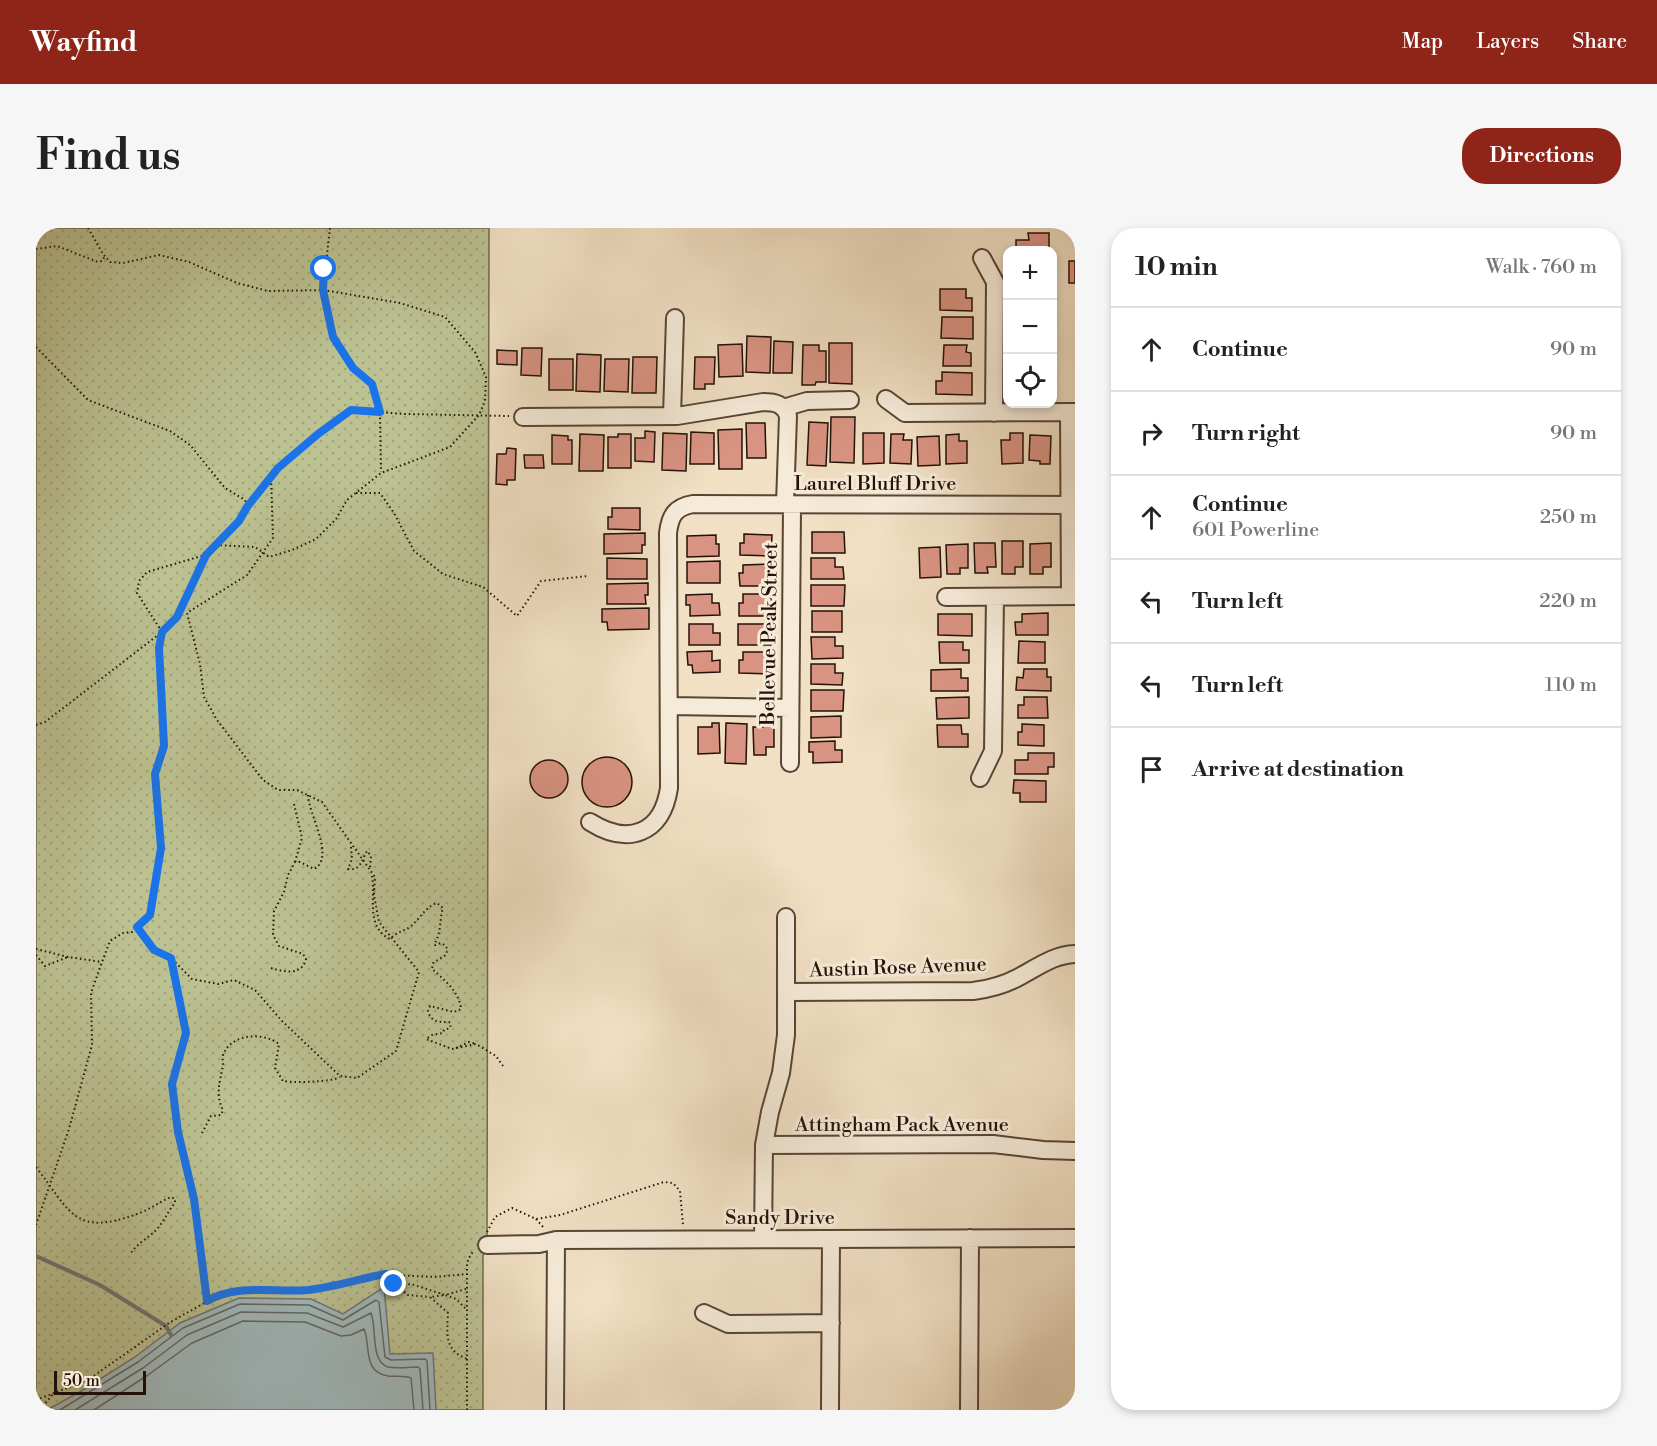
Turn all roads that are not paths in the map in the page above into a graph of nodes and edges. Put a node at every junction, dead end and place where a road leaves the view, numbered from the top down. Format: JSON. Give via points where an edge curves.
{"nodes":[{"id":1,"x":982,"y":258,"type":"dead end"},
{"id":2,"x":675,"y":318,"type":"dead end"},
{"id":3,"x":886,"y":399,"type":"dead end"},
{"id":4,"x":850,"y":400,"type":"dead end"},
{"id":5,"x":783,"y":408,"type":"junction"},
{"id":6,"x":994,"y":412,"type":"junction"},
{"id":7,"x":1072,"y":412,"type":"edge"},
{"id":8,"x":672,"y":416,"type":"junction"},
{"id":9,"x":524,"y":417,"type":"road end"},
{"id":10,"x":789,"y":505,"type":"junction"},
{"id":11,"x":1072,"y":505,"type":"edge"},
{"id":12,"x":1072,"y":596,"type":"edge"},
{"id":13,"x":946,"y":597,"type":"dead end"},
{"id":14,"x":995,"y":597,"type":"junction"},
{"id":15,"x":670,"y":706,"type":"junction"},
{"id":16,"x":790,"y":708,"type":"junction"},
{"id":17,"x":790,"y":763,"type":"dead end"},
{"id":18,"x":980,"y":778,"type":"dead end"},
{"id":19,"x":590,"y":822,"type":"dead end"},
{"id":20,"x":786,"y":917,"type":"dead end"},
{"id":21,"x":1075,"y":954,"type":"edge"},
{"id":22,"x":787,"y":992,"type":"junction"},
{"id":23,"x":764,"y":1145,"type":"junction"},
{"id":24,"x":1075,"y":1151,"type":"edge"},
{"id":25,"x":970,"y":1238,"type":"junction"},
{"id":26,"x":1075,"y":1238,"type":"edge"},
{"id":27,"x":763,"y":1239,"type":"junction"},
{"id":28,"x":831,"y":1239,"type":"junction"},
{"id":29,"x":556,"y":1240,"type":"junction"},
{"id":30,"x":486,"y":1245,"type":"road end"},
{"id":31,"x":705,"y":1313,"type":"dead end"},
{"id":32,"x":831,"y":1323,"type":"junction"},
{"id":33,"x":555,"y":1410,"type":"edge"},
{"id":34,"x":830,"y":1410,"type":"edge"},
{"id":35,"x":969,"y":1410,"type":"edge"}],
"edges":[{"from":1,"to":6,"type":"street","via":[[995,282]]},
{"from":2,"to":8,"type":"street"},
{"from":3,"to":6,"type":"street","via":[[904,413]]},
{"from":4,"to":5,"type":"street","via":[[807,401]]},
{"from":5,"to":8,"type":"street","via":[[763,402]]},
{"from":5,"to":10,"type":"street","name":"Bellevue Peak Street","via":[[788,421]]},
{"from":6,"to":7,"type":"street"},
{"from":7,"to":11,"type":"street"},
{"from":8,"to":9,"type":"street"},
{"from":10,"to":11,"type":"street","name":"Laurel Bluff Drive"},
{"from":10,"to":15,"type":"street","name":"Laurel Bluff Drive","via":[[693,504],[677,509],[672,516],[668,533]]},
{"from":10,"to":16,"type":"street","name":"Bellevue Peak Street"},
{"from":11,"to":12,"type":"street"},
{"from":12,"to":14,"type":"street"},
{"from":13,"to":14,"type":"street"},
{"from":14,"to":18,"type":"street","via":[[993,751]]},
{"from":15,"to":16,"type":"street"},
{"from":15,"to":19,"type":"street","via":[[669,788],[663,813],[654,825],[627,835],[600,829]]},
{"from":16,"to":17,"type":"street","name":"Bellevue Peak Street"},
{"from":20,"to":22,"type":"street"},
{"from":21,"to":22,"type":"street","name":"Austin Rose Avenue","via":[[1045,961],[1002,985],[973,991]]},
{"from":22,"to":23,"type":"street","via":[[785,1050]]},
{"from":23,"to":24,"type":"street","name":"Attingham Pack Avenue","via":[[993,1144]]},
{"from":23,"to":27,"type":"street"},
{"from":25,"to":26,"type":"street","name":"Sandy Drive"},
{"from":25,"to":28,"type":"street","name":"Sandy Drive"},
{"from":25,"to":35,"type":"street"},
{"from":27,"to":28,"type":"street","name":"Sandy Drive"},
{"from":27,"to":29,"type":"street","name":"Sandy Drive"},
{"from":28,"to":32,"type":"street"},
{"from":29,"to":30,"type":"street","name":"Sandy Drive"},
{"from":29,"to":33,"type":"street"},
{"from":31,"to":32,"type":"street","via":[[728,1324]]},
{"from":32,"to":34,"type":"street"}]}
